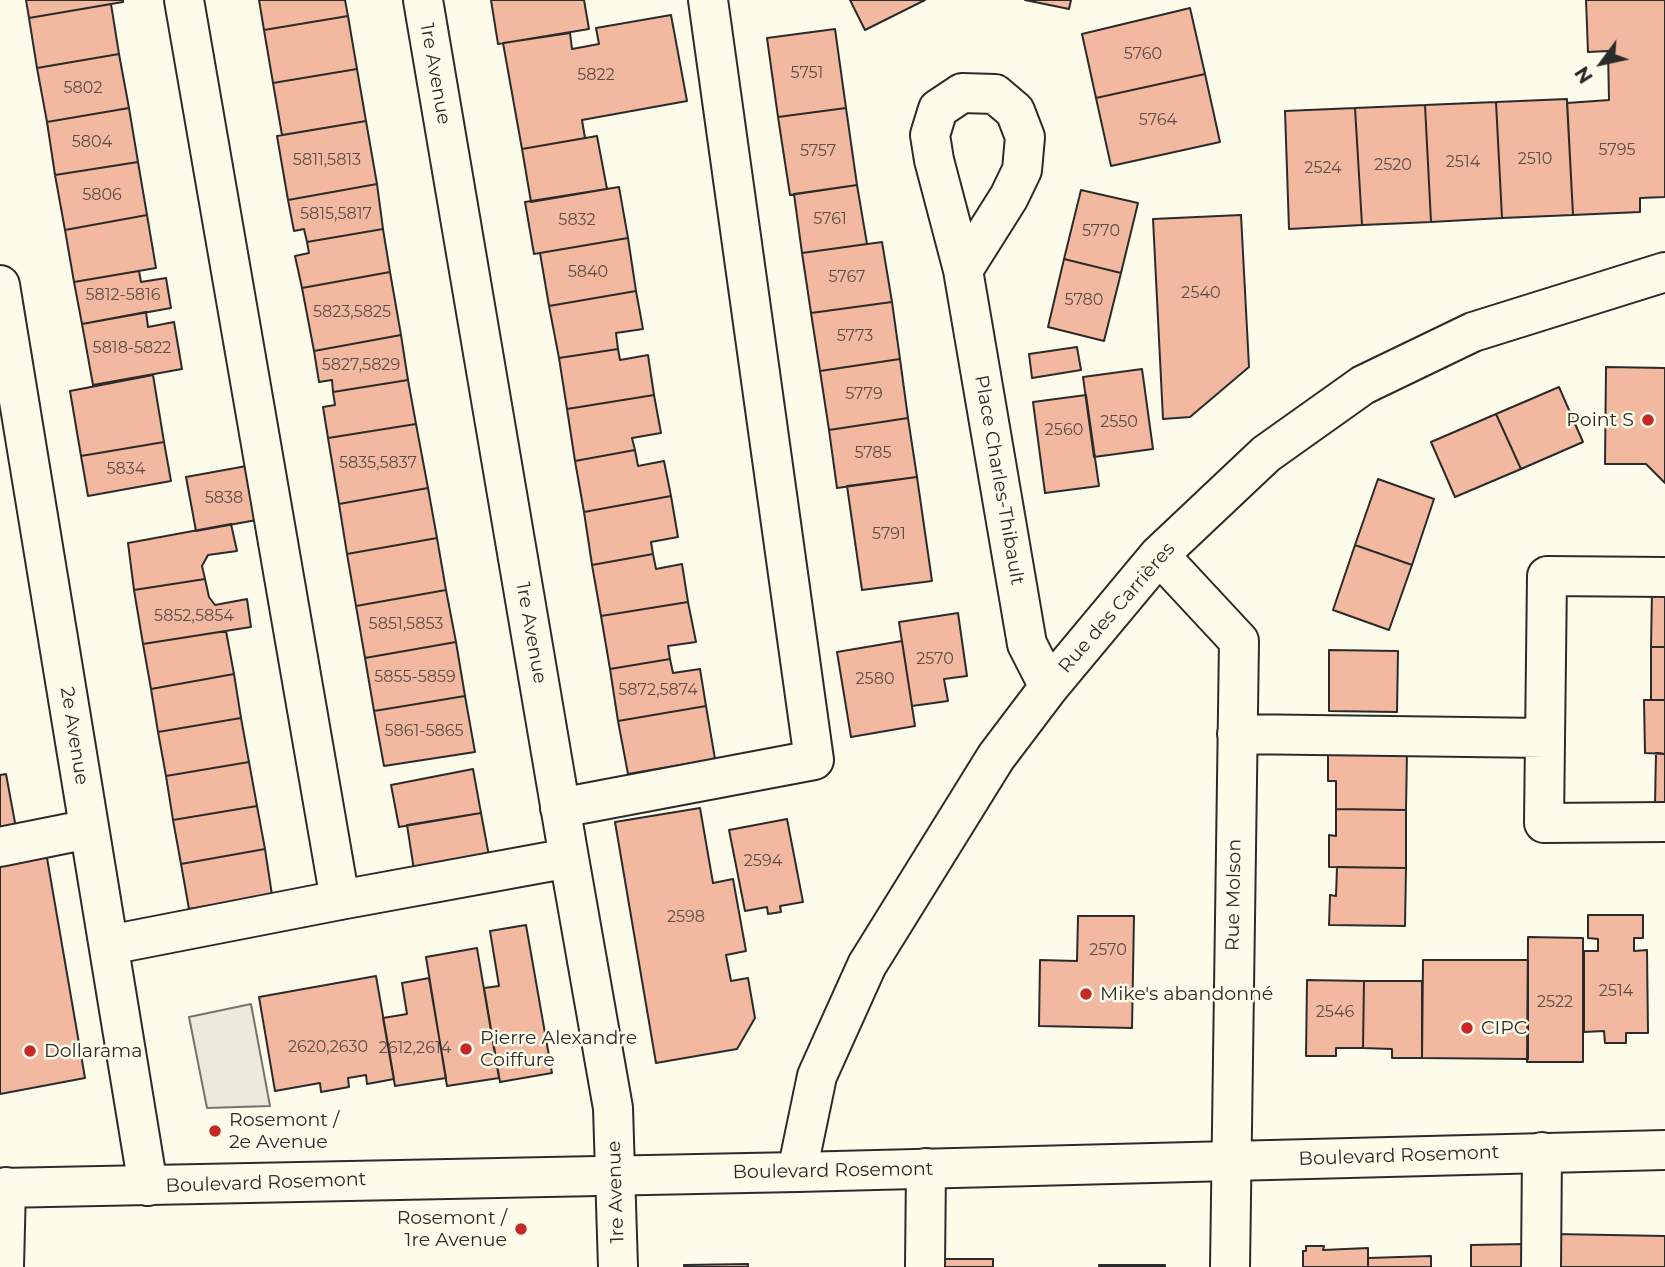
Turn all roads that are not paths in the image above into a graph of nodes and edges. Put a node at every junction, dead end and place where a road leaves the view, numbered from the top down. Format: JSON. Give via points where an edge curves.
{"nodes":[{"id":1,"x":184,"y":0,"type":"edge"},
{"id":2,"x":423,"y":0,"type":"edge"},
{"id":3,"x":708,"y":0,"type":"edge"},
{"id":4,"x":963,"y":270,"type":"dead end"},
{"id":5,"x":1665,"y":272,"type":"edge"},
{"id":6,"x":0,"y":285,"type":"edge"},
{"id":7,"x":1159,"y":555,"type":"junction"},
{"id":8,"x":1665,"y":577,"type":"edge"},
{"id":9,"x":1049,"y":687,"type":"junction"},
{"id":10,"x":1237,"y":734,"type":"junction"},
{"id":11,"x":1545,"y":738,"type":"junction"},
{"id":12,"x":560,"y":808,"type":"junction"},
{"id":13,"x":1665,"y":822,"type":"edge"},
{"id":14,"x":89,"y":829,"type":"junction"},
{"id":15,"x":0,"y":847,"type":"edge"},
{"id":16,"x":569,"y":858,"type":"junction"},
{"id":17,"x":340,"y":900,"type":"junction"},
{"id":18,"x":108,"y":945,"type":"junction"},
{"id":19,"x":1665,"y":1150,"type":"edge"},
{"id":20,"x":1542,"y":1152,"type":"junction"},
{"id":21,"x":1231,"y":1161,"type":"junction"},
{"id":22,"x":926,"y":1168,"type":"junction"},
{"id":23,"x":797,"y":1172,"type":"junction"},
{"id":24,"x":615,"y":1177,"type":"junction"},
{"id":25,"x":148,"y":1186,"type":"junction"},
{"id":26,"x":3,"y":1188,"type":"edge"},
{"id":27,"x":4,"y":1267,"type":"edge"},
{"id":28,"x":618,"y":1267,"type":"edge"},
{"id":29,"x":925,"y":1267,"type":"edge"},
{"id":30,"x":1230,"y":1267,"type":"edge"},
{"id":31,"x":1541,"y":1267,"type":"edge"}],
"edges":[{"from":1,"to":17,"type":"street"},
{"from":2,"to":12,"type":"street","name":"1re Avenue"},
{"from":3,"to":12,"type":"street","via":[[814,760]]},
{"from":4,"to":9,"type":"street","name":"Place Charles-Thibault","via":[[1027,644]]},
{"from":5,"to":7,"type":"street","name":"Rue des Carrières","via":[[1474,332],[1363,385],[1266,454]]},
{"from":6,"to":14,"type":"street","name":"2e Avenue"},
{"from":7,"to":9,"type":"street","name":"Rue des Carrières"},
{"from":7,"to":10,"type":"street","name":"Rue Molson","via":[[1239,640]]},
{"from":8,"to":11,"type":"street","via":[[1547,576]]},
{"from":9,"to":23,"type":"street","name":"Rue des Carrières","via":[[996,757],[867,965],[817,1076]]},
{"from":10,"to":11,"type":"street"},
{"from":10,"to":21,"type":"street","name":"Rue Molson"},
{"from":11,"to":13,"type":"street","via":[[1544,822]]},
{"from":12,"to":16,"type":"street","name":"1re Avenue"},
{"from":14,"to":15,"type":"street"},
{"from":14,"to":18,"type":"street","name":"2e Avenue"},
{"from":16,"to":17,"type":"street"},
{"from":16,"to":24,"type":"street","name":"1re Avenue","via":[[613,1108]]},
{"from":17,"to":18,"type":"street"},
{"from":18,"to":25,"type":"street","name":"2e Avenue"},
{"from":19,"to":20,"type":"street","name":"Boulevard Rosemont"},
{"from":20,"to":21,"type":"street","name":"Boulevard Rosemont"},
{"from":20,"to":31,"type":"street"},
{"from":21,"to":22,"type":"street","name":"Boulevard Rosemont"},
{"from":21,"to":30,"type":"street","name":"Rue Molson"},
{"from":22,"to":23,"type":"street","name":"Boulevard Rosemont"},
{"from":22,"to":29,"type":"street"},
{"from":23,"to":24,"type":"street","name":"Boulevard Rosemont"},
{"from":24,"to":25,"type":"street","name":"Boulevard Rosemont"},
{"from":24,"to":28,"type":"street","name":"1re Avenue"},
{"from":25,"to":26,"type":"street","name":"Boulevard Rosemont"},
{"from":26,"to":27,"type":"street"}]}
